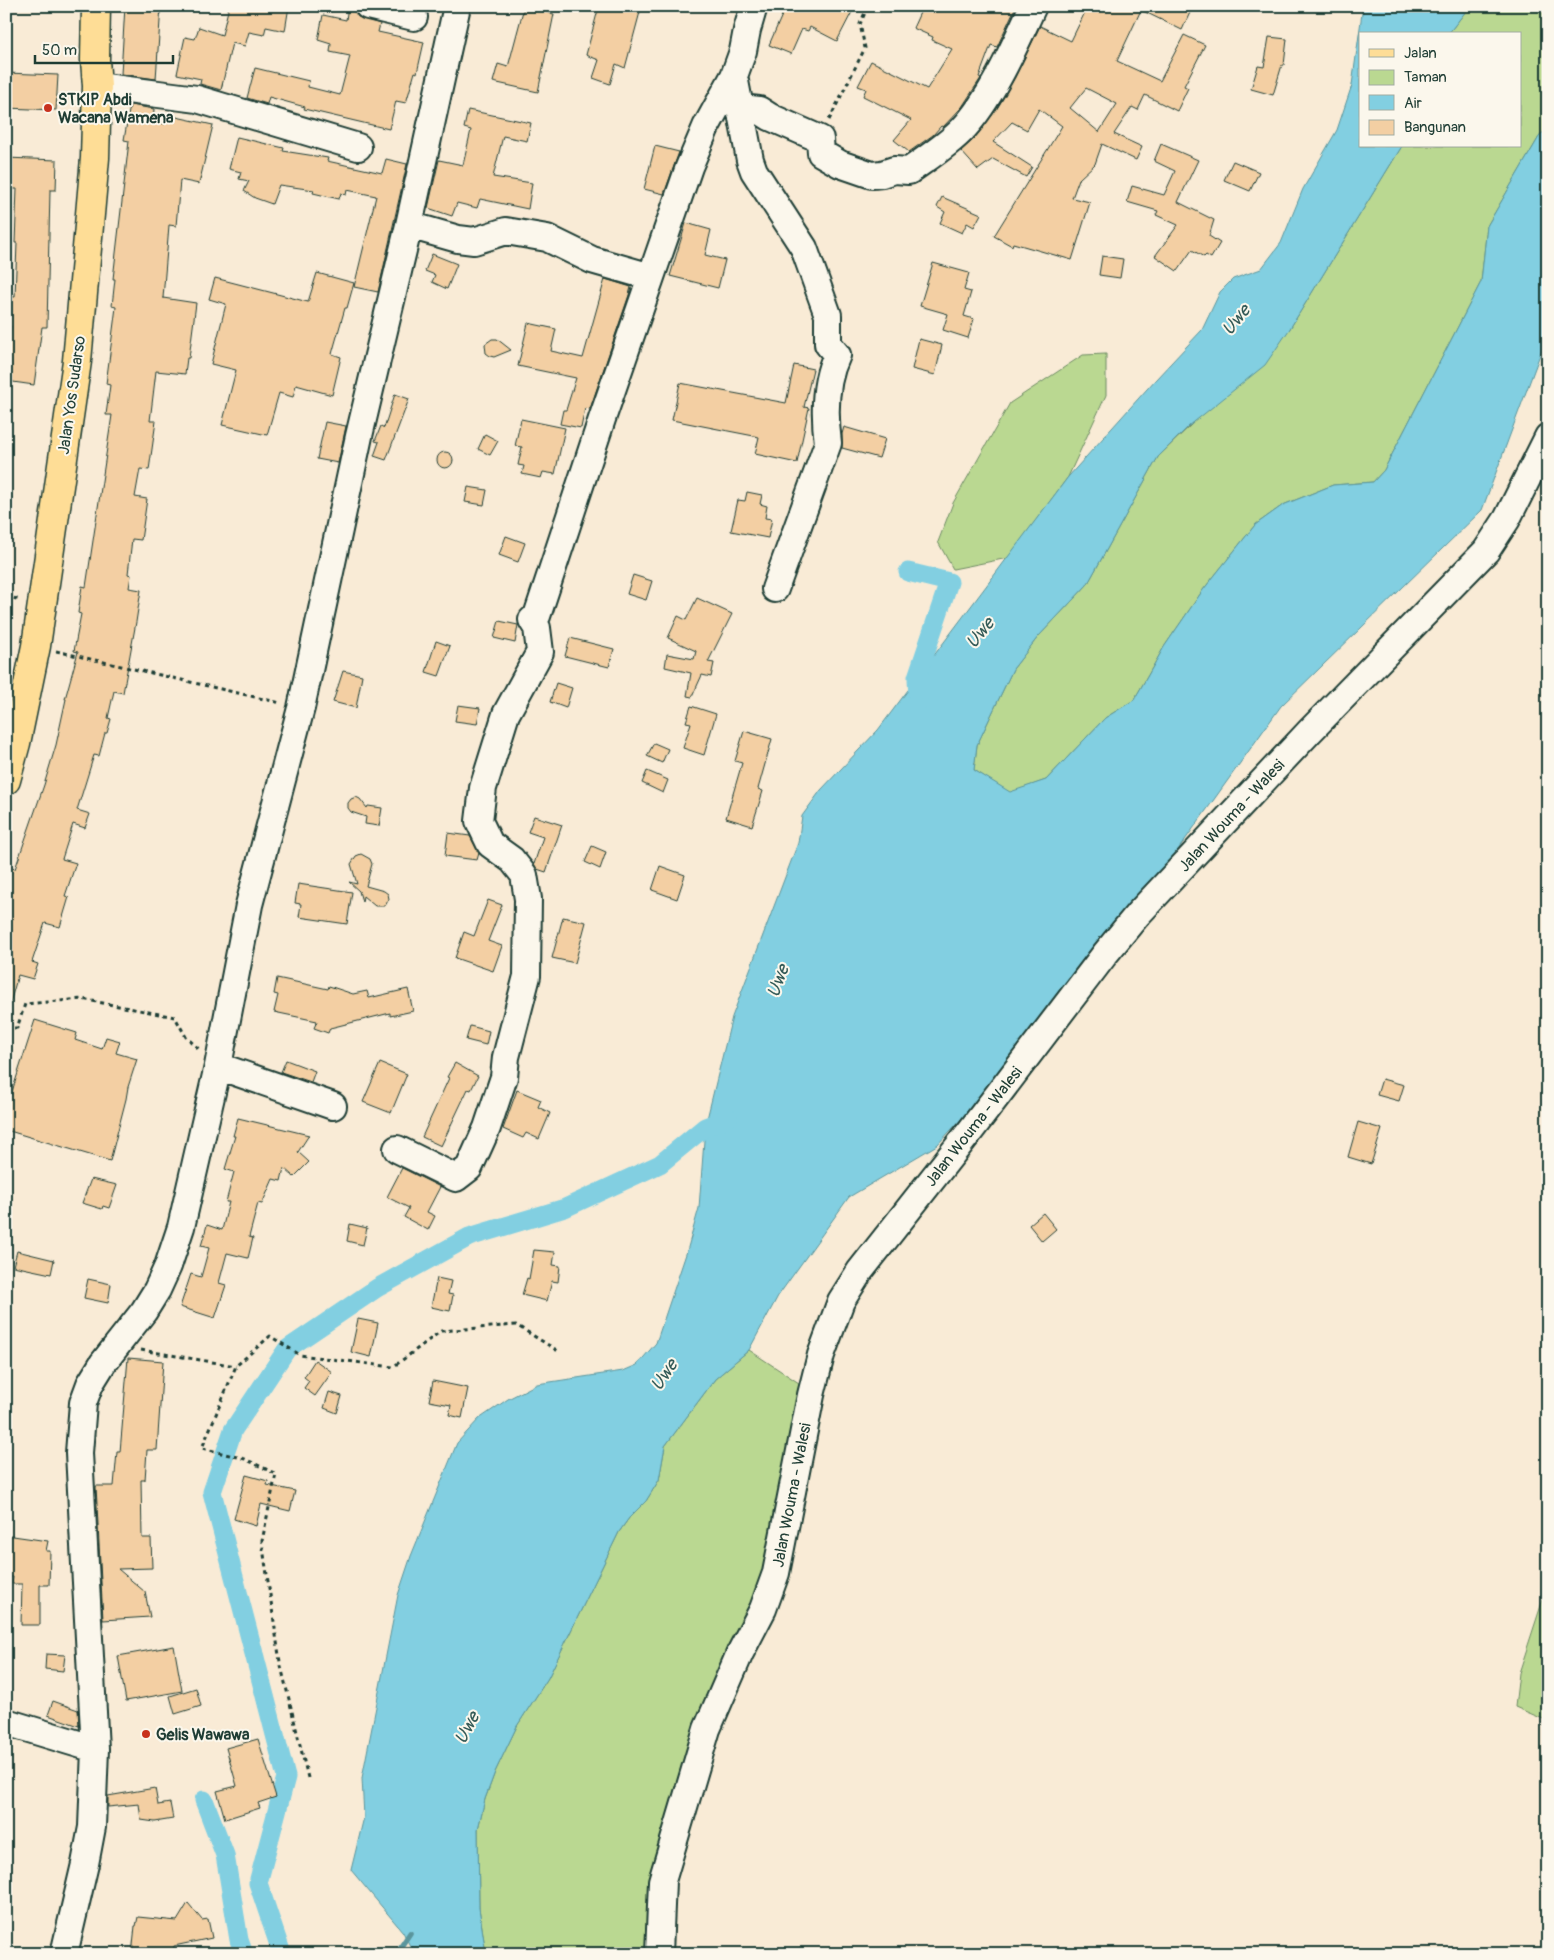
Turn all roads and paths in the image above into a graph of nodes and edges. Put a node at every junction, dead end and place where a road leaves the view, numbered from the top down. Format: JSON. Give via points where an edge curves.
{"nodes":[{"id":1,"x":96,"y":6,"type":"edge"},
{"id":2,"x":368,"y":6,"type":"edge"},
{"id":3,"x":458,"y":6,"type":"edge"},
{"id":4,"x":754,"y":6,"type":"edge"},
{"id":5,"x":868,"y":6,"type":"edge"},
{"id":6,"x":1033,"y":6,"type":"edge"},
{"id":7,"x":414,"y":18,"type":"dead end"},
{"id":8,"x":734,"y":76,"type":"junction"},
{"id":9,"x":98,"y":86,"type":"junction"},
{"id":10,"x":741,"y":108,"type":"junction"},
{"id":11,"x":820,"y":139,"type":"junction"},
{"id":12,"x":358,"y":146,"type":"dead end"},
{"id":13,"x":410,"y":225,"type":"junction"},
{"id":14,"x":652,"y":277,"type":"junction"},
{"id":15,"x":1548,"y":437,"type":"edge"},
{"id":16,"x":775,"y":590,"type":"dead end"},
{"id":17,"x":36,"y":646,"type":"junction"},
{"id":18,"x":301,"y":708,"type":"junction"},
{"id":19,"x":6,"y":780,"type":"edge"},
{"id":20,"x":6,"y":1028,"type":"edge"},
{"id":21,"x":218,"y":1066,"type":"junction"},
{"id":22,"x":333,"y":1106,"type":"dead end"},
{"id":23,"x":397,"y":1149,"type":"dead end"},
{"id":24,"x":116,"y":1346,"type":"junction"},
{"id":25,"x":558,"y":1351,"type":"dead end"},
{"id":26,"x":236,"y":1366,"type":"junction"},
{"id":27,"x":6,"y":1722,"type":"edge"},
{"id":28,"x":95,"y":1749,"type":"junction"},
{"id":29,"x":308,"y":1778,"type":"dead end"},
{"id":30,"x":64,"y":1954,"type":"edge"},
{"id":31,"x":659,"y":1954,"type":"edge"}],
"edges":[{"from":1,"to":9,"type":"main road","name":"Jalan Yos Sudarso"},
{"from":2,"to":7,"type":"street"},
{"from":3,"to":13,"type":"street"},
{"from":4,"to":8,"type":"street"},
{"from":5,"to":11,"type":"path","via":[[860,24],[864,48]]},
{"from":6,"to":11,"type":"street","via":[[1014,48],[978,110],[962,130],[909,171],[894,170],[872,176],[822,153]]},
{"from":8,"to":10,"type":"street"},
{"from":8,"to":14,"type":"street","via":[[689,167]]},
{"from":9,"to":12,"type":"street","via":[[197,99]]},
{"from":9,"to":17,"type":"main road","name":"Jalan Yos Sudarso","via":[[95,158],[76,360]]},
{"from":10,"to":11,"type":"street","via":[[759,110]]},
{"from":10,"to":16,"type":"street","via":[[754,171],[804,248],[828,315],[828,344],[838,355],[830,371],[825,419],[828,443]]},
{"from":13,"to":14,"type":"street","via":[[474,241],[506,231],[547,238],[592,260]]},
{"from":13,"to":18,"type":"street","via":[[358,436]]},
{"from":14,"to":23,"type":"street","via":[[537,616],[532,620],[537,628],[540,652],[506,714],[483,788],[479,821],[490,844],[512,860],[524,875],[528,899],[527,976],[504,1076],[487,1128],[469,1168],[456,1178]]},
{"from":15,"to":31,"type":"street","name":"Jalan Wouma - Walesi","via":[[1507,519],[1486,552],[1310,731],[1138,914],[860,1271],[841,1301],[813,1387],[776,1573],[707,1729],[662,1881]]},
{"from":17,"to":18,"type":"path"},
{"from":17,"to":19,"type":"main road","name":"Jalan Yos Sudarso"},
{"from":18,"to":21,"type":"street","via":[[249,905]]},
{"from":20,"to":21,"type":"path","via":[[17,1028],[25,1004],[82,1000],[175,1017],[186,1037]]},
{"from":21,"to":22,"type":"street"},
{"from":21,"to":24,"type":"street","via":[[181,1227],[168,1266],[144,1311]]},
{"from":24,"to":26,"type":"path"},
{"from":24,"to":28,"type":"street","via":[[90,1384],[83,1403],[80,1427]]},
{"from":25,"to":26,"type":"path","via":[[516,1325],[441,1331],[394,1366],[300,1355],[270,1336]]},
{"from":26,"to":29,"type":"path","via":[[202,1448],[239,1457],[276,1474],[262,1541],[280,1662]]},
{"from":27,"to":28,"type":"street"},
{"from":28,"to":30,"type":"street","via":[[92,1827]]}]}
